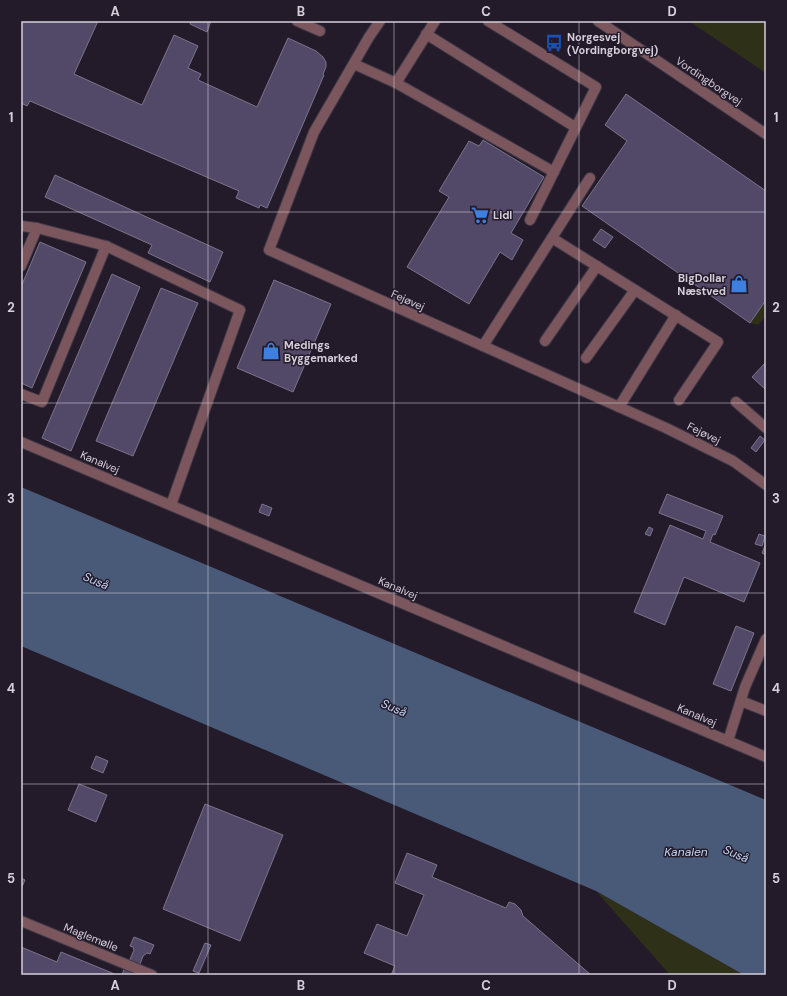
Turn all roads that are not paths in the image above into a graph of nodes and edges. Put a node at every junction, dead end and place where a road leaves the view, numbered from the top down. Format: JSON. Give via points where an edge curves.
{"nodes":[{"id":1,"x":297,"y":21,"type":"edge"},
{"id":2,"x":380,"y":21,"type":"edge"},
{"id":3,"x":435,"y":21,"type":"edge"},
{"id":4,"x":488,"y":21,"type":"edge"},
{"id":5,"x":598,"y":21,"type":"edge"},
{"id":6,"x":320,"y":31,"type":"dead end"},
{"id":7,"x":426,"y":34,"type":"junction"},
{"id":8,"x":354,"y":64,"type":"junction"},
{"id":9,"x":396,"y":83,"type":"junction"},
{"id":10,"x":576,"y":127,"type":"junction"},
{"id":11,"x":766,"y":134,"type":"edge"},
{"id":12,"x":554,"y":172,"type":"junction"},
{"id":13,"x":590,"y":178,"type":"dead end"},
{"id":14,"x":530,"y":220,"type":"dead end"},
{"id":15,"x":21,"y":226,"type":"edge"},
{"id":16,"x":37,"y":228,"type":"junction"},
{"id":17,"x":552,"y":238,"type":"junction"},
{"id":18,"x":106,"y":246,"type":"junction"},
{"id":19,"x":21,"y":266,"type":"edge"},
{"id":20,"x":597,"y":266,"type":"junction"},
{"id":21,"x":635,"y":290,"type":"junction"},
{"id":22,"x":676,"y":315,"type":"junction"},
{"id":23,"x":545,"y":341,"type":"dead end"},
{"id":24,"x":483,"y":346,"type":"junction"},
{"id":25,"x":586,"y":358,"type":"dead end"},
{"id":26,"x":21,"y":394,"type":"edge"},
{"id":27,"x":679,"y":400,"type":"dead end"},
{"id":28,"x":736,"y":402,"type":"dead end"},
{"id":29,"x":619,"y":407,"type":"junction"},
{"id":30,"x":766,"y":428,"type":"edge"},
{"id":31,"x":21,"y":442,"type":"edge"},
{"id":32,"x":766,"y":485,"type":"edge"},
{"id":33,"x":170,"y":505,"type":"junction"},
{"id":34,"x":766,"y":639,"type":"edge"},
{"id":35,"x":741,"y":701,"type":"junction"},
{"id":36,"x":766,"y":711,"type":"edge"},
{"id":37,"x":728,"y":741,"type":"junction"},
{"id":38,"x":766,"y":757,"type":"edge"},
{"id":39,"x":21,"y":921,"type":"edge"},
{"id":40,"x":152,"y":975,"type":"edge"}],
"edges":[{"from":1,"to":6,"type":"street"},
{"from":2,"to":8,"type":"street","name":"Fejøvej"},
{"from":3,"to":7,"type":"street"},
{"from":4,"to":10,"type":"street","via":[[596,87]]},
{"from":5,"to":11,"type":"street","name":"Vordingborgvej"},
{"from":7,"to":9,"type":"street"},
{"from":7,"to":10,"type":"street"},
{"from":8,"to":9,"type":"street"},
{"from":8,"to":24,"type":"street","name":"Fejøvej","via":[[314,132],[269,250]]},
{"from":9,"to":12,"type":"street"},
{"from":10,"to":12,"type":"street"},
{"from":12,"to":14,"type":"street"},
{"from":13,"to":17,"type":"street"},
{"from":15,"to":16,"type":"street"},
{"from":16,"to":18,"type":"street"},
{"from":16,"to":19,"type":"street"},
{"from":17,"to":20,"type":"street"},
{"from":17,"to":24,"type":"street"},
{"from":18,"to":26,"type":"street","via":[[42,402]]},
{"from":18,"to":33,"type":"street","via":[[240,310]]},
{"from":20,"to":21,"type":"street"},
{"from":20,"to":23,"type":"street"},
{"from":21,"to":22,"type":"street"},
{"from":21,"to":25,"type":"street"},
{"from":22,"to":27,"type":"street","via":[[718,342]]},
{"from":22,"to":29,"type":"street"},
{"from":24,"to":29,"type":"street","name":"Fejøvej"},
{"from":28,"to":30,"type":"street"},
{"from":29,"to":32,"type":"street","name":"Fejøvej","via":[[733,460]]},
{"from":31,"to":33,"type":"street","name":"Kanalvej"},
{"from":33,"to":37,"type":"street","name":"Kanalvej"},
{"from":34,"to":35,"type":"street"},
{"from":35,"to":36,"type":"street"},
{"from":35,"to":37,"type":"street"},
{"from":37,"to":38,"type":"street","name":"Kanalvej"},
{"from":39,"to":40,"type":"street","name":"Maglemølle"}]}
